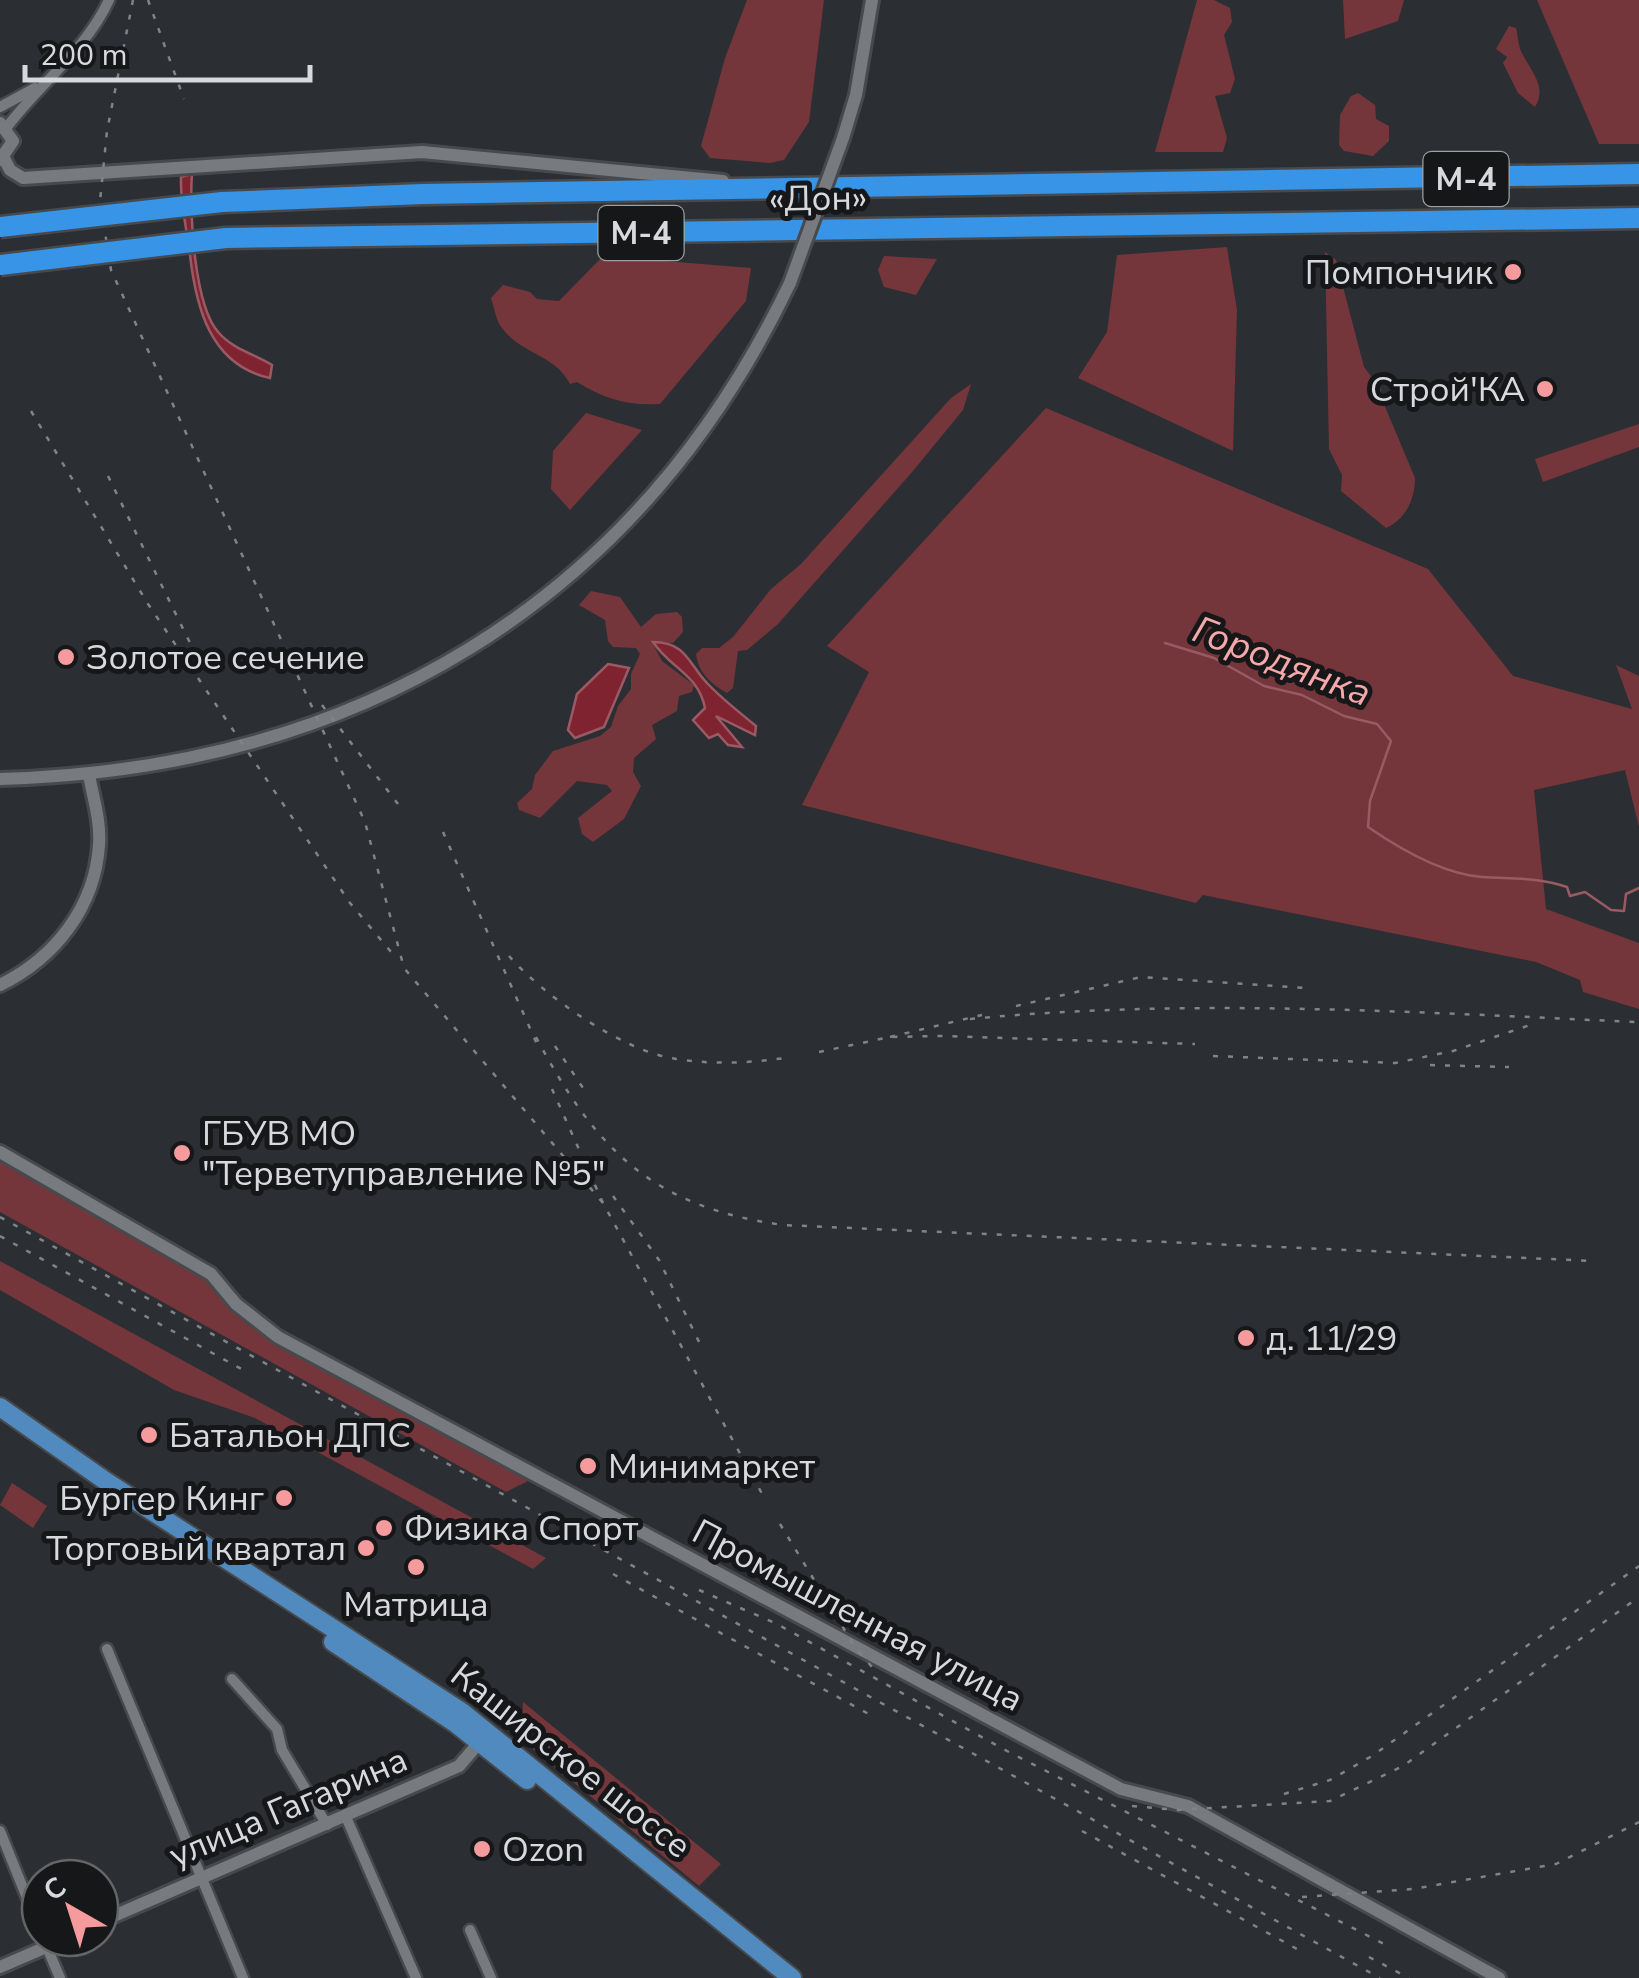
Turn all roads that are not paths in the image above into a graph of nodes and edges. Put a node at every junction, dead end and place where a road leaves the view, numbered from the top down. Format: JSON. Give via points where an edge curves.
{"nodes":[{"id":1,"x":109,"y":0,"type":"edge"},
{"id":2,"x":872,"y":0,"type":"edge"},
{"id":3,"x":40,"y":85,"type":"junction"},
{"id":4,"x":0,"y":108,"type":"edge"},
{"id":5,"x":3,"y":125,"type":"edge"},
{"id":6,"x":2,"y":159,"type":"edge"},
{"id":7,"x":1639,"y":174,"type":"edge"},
{"id":8,"x":800,"y":188,"type":"junction"},
{"id":9,"x":1639,"y":218,"type":"edge"},
{"id":10,"x":0,"y":227,"type":"edge"},
{"id":11,"x":0,"y":264,"type":"edge"},
{"id":12,"x":89,"y":775,"type":"junction"},
{"id":13,"x":0,"y":779,"type":"edge"},
{"id":14,"x":0,"y":985,"type":"edge"},
{"id":15,"x":0,"y":1152,"type":"edge"},
{"id":16,"x":0,"y":1407,"type":"edge"},
{"id":17,"x":0,"y":1418,"type":"edge"},
{"id":18,"x":107,"y":1649,"type":"dead end"},
{"id":19,"x":232,"y":1679,"type":"dead end"},
{"id":20,"x":483,"y":1737,"type":"junction"},
{"id":21,"x":346,"y":1817,"type":"junction"},
{"id":22,"x":327,"y":1825,"type":"junction"},
{"id":23,"x":0,"y":1831,"type":"edge"},
{"id":24,"x":200,"y":1876,"type":"junction"},
{"id":25,"x":20,"y":1880,"type":"edge"},
{"id":26,"x":120,"y":1913,"type":"edge"},
{"id":27,"x":470,"y":1930,"type":"dead end"},
{"id":28,"x":243,"y":1978,"type":"edge"},
{"id":29,"x":416,"y":1978,"type":"edge"},
{"id":30,"x":491,"y":1978,"type":"edge"},
{"id":31,"x":775,"y":1978,"type":"edge"},
{"id":32,"x":792,"y":1978,"type":"edge"},
{"id":33,"x":1499,"y":1978,"type":"edge"}],
"edges":[{"from":1,"to":3,"type":"street","via":[[79,48]]},
{"from":2,"to":12,"type":"street","bridge":true,"via":[[843,138],[762,342],[707,423],[600,552],[519,619],[429,672],[320,723]]},
{"from":3,"to":4,"type":"street"},
{"from":3,"to":5,"type":"street"},
{"from":5,"to":6,"type":"street","via":[[12,146]]},
{"from":6,"to":8,"type":"street","via":[[23,178],[422,152]]},
{"from":7,"to":8,"type":"highway","name":"«Дон»","number":"М-4"},
{"from":8,"to":10,"type":"highway","name":"«Дон»","number":"М-4","bridge":true,"via":[[222,202]]},
{"from":9,"to":11,"type":"highway","name":"«Дон»","number":"М-4","bridge":true,"via":[[226,238]]},
{"from":12,"to":13,"type":"street"},
{"from":12,"to":14,"type":"street","via":[[100,843],[88,894],[58,942]]},
{"from":15,"to":33,"type":"street","name":"Промышленная улица","via":[[211,1274],[278,1338],[1121,1790],[1188,1806]]},
{"from":16,"to":20,"type":"main road","name":"Каширское шоссе"},
{"from":17,"to":20,"type":"main road","name":"Каширское шоссе","via":[[99,1490]]},
{"from":18,"to":24,"type":"street"},
{"from":19,"to":22,"type":"street","via":[[278,1728],[282,1750]]},
{"from":20,"to":21,"type":"street","name":"улица Гагарина","via":[[462,1764]]},
{"from":20,"to":31,"type":"main road","name":"Каширское шоссе"},
{"from":20,"to":32,"type":"main road","name":"Каширское шоссе"},
{"from":21,"to":22,"type":"street","name":"улица Гагарина"},
{"from":21,"to":29,"type":"street"},
{"from":22,"to":24,"type":"street","name":"улица Гагарина"},
{"from":23,"to":25,"type":"street"},
{"from":24,"to":26,"type":"street","name":"улица Гагарина"},
{"from":24,"to":28,"type":"street"},
{"from":27,"to":30,"type":"street"}]}
